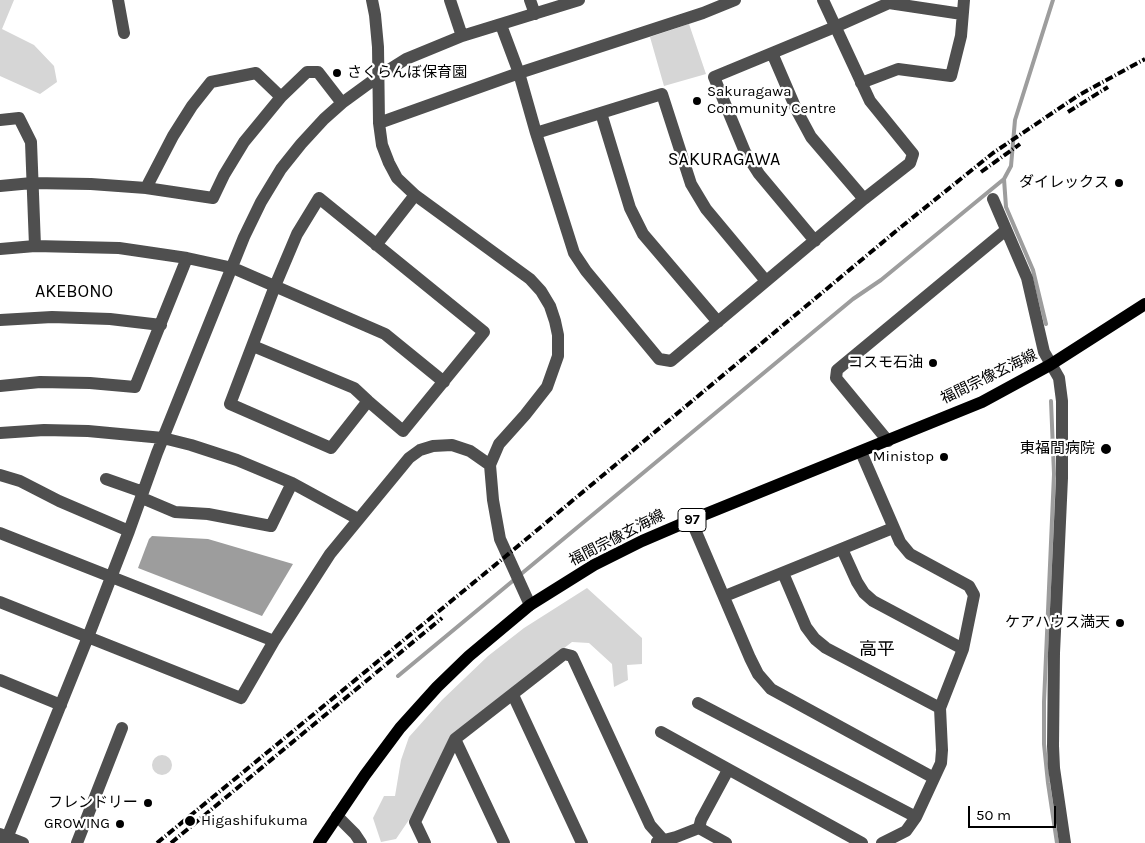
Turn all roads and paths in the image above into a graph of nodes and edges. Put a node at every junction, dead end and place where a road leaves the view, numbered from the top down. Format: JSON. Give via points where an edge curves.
{"nodes":[{"id":1,"x":118,"y":0,"type":"edge"},
{"id":2,"x":372,"y":0,"type":"edge"},
{"id":3,"x":450,"y":0,"type":"edge"},
{"id":4,"x":530,"y":0,"type":"edge"},
{"id":5,"x":579,"y":0,"type":"edge"},
{"id":6,"x":735,"y":0,"type":"edge"},
{"id":7,"x":823,"y":0,"type":"edge"},
{"id":8,"x":964,"y":0,"type":"edge"},
{"id":9,"x":535,"y":14,"type":"junction"},
{"id":10,"x":962,"y":14,"type":"junction"},
{"id":11,"x":502,"y":25,"type":"junction"},
{"id":12,"x":835,"y":27,"type":"junction"},
{"id":13,"x":124,"y":33,"type":"dead end"},
{"id":14,"x":462,"y":36,"type":"junction"},
{"id":15,"x":772,"y":54,"type":"junction"},
{"id":16,"x":519,"y":73,"type":"junction"},
{"id":17,"x":379,"y":76,"type":"junction"},
{"id":18,"x":861,"y":83,"type":"junction"},
{"id":19,"x":281,"y":97,"type":"junction"},
{"id":20,"x":342,"y":103,"type":"junction"},
{"id":21,"x":601,"y":113,"type":"junction"},
{"id":22,"x":0,"y":120,"type":"edge"},
{"id":23,"x":379,"y":123,"type":"junction"},
{"id":24,"x":536,"y":133,"type":"junction"},
{"id":25,"x":32,"y":183,"type":"junction"},
{"id":26,"x":0,"y":186,"type":"edge"},
{"id":27,"x":146,"y":188,"type":"junction"},
{"id":28,"x":415,"y":196,"type":"junction"},
{"id":29,"x":864,"y":199,"type":"junction"},
{"id":30,"x":993,"y":199,"type":"dead end"},
{"id":31,"x":1006,"y":230,"type":"junction"},
{"id":32,"x":815,"y":241,"type":"junction"},
{"id":33,"x":376,"y":245,"type":"junction"},
{"id":34,"x":35,"y":246,"type":"junction"},
{"id":35,"x":0,"y":249,"type":"edge"},
{"id":36,"x":187,"y":258,"type":"junction"},
{"id":37,"x":233,"y":268,"type":"junction"},
{"id":38,"x":766,"y":281,"type":"junction"},
{"id":39,"x":275,"y":286,"type":"junction"},
{"id":40,"x":1145,"y":304,"type":"edge"},
{"id":41,"x":0,"y":320,"type":"edge"},
{"id":42,"x":718,"y":322,"type":"junction"},
{"id":43,"x":161,"y":325,"type":"junction"},
{"id":44,"x":253,"y":346,"type":"junction"},
{"id":45,"x":1050,"y":365,"type":"junction"},
{"id":46,"x":444,"y":382,"type":"junction"},
{"id":47,"x":0,"y":386,"type":"edge"},
{"id":48,"x":368,"y":401,"type":"junction"},
{"id":49,"x":0,"y":434,"type":"edge"},
{"id":50,"x":164,"y":438,"type":"junction"},
{"id":51,"x":888,"y":441,"type":"junction"},
{"id":52,"x":861,"y":452,"type":"junction"},
{"id":53,"x":490,"y":464,"type":"junction"},
{"id":54,"x":0,"y":475,"type":"edge"},
{"id":55,"x":106,"y":479,"type":"dead end"},
{"id":56,"x":292,"y":483,"type":"junction"},
{"id":57,"x":142,"y":495,"type":"junction"},
{"id":58,"x":358,"y":519,"type":"junction"},
{"id":59,"x":691,"y":520,"type":"junction"},
{"id":60,"x":893,"y":528,"type":"junction"},
{"id":61,"x":129,"y":531,"type":"junction"},
{"id":62,"x":0,"y":533,"type":"edge"},
{"id":63,"x":842,"y":549,"type":"junction"},
{"id":64,"x":784,"y":573,"type":"junction"},
{"id":65,"x":111,"y":577,"type":"junction"},
{"id":66,"x":725,"y":596,"type":"junction"},
{"id":67,"x":0,"y":602,"type":"edge"},
{"id":68,"x":530,"y":606,"type":"junction"},
{"id":69,"x":88,"y":637,"type":"junction"},
{"id":70,"x":274,"y":641,"type":"junction"},
{"id":71,"x":963,"y":649,"type":"junction"},
{"id":72,"x":0,"y":680,"type":"edge"},
{"id":73,"x":513,"y":694,"type":"junction"},
{"id":74,"x":698,"y":703,"type":"dead end"},
{"id":75,"x":61,"y":704,"type":"junction"},
{"id":76,"x":940,"y":708,"type":"junction"},
{"id":77,"x":122,"y":728,"type":"dead end"},
{"id":78,"x":660,"y":732,"type":"dead end"},
{"id":79,"x":455,"y":739,"type":"junction"},
{"id":80,"x":728,"y":770,"type":"junction"},
{"id":81,"x":934,"y":778,"type":"junction"},
{"id":82,"x":336,"y":816,"type":"junction"},
{"id":83,"x":916,"y":817,"type":"junction"},
{"id":84,"x":699,"y":828,"type":"junction"},
{"id":85,"x":4,"y":838,"type":"edge"},
{"id":86,"x":661,"y":842,"type":"edge"},
{"id":87,"x":23,"y":843,"type":"edge"},
{"id":88,"x":77,"y":843,"type":"edge"},
{"id":89,"x":319,"y":843,"type":"edge"},
{"id":90,"x":361,"y":843,"type":"edge"},
{"id":91,"x":425,"y":843,"type":"edge"},
{"id":92,"x":504,"y":843,"type":"edge"},
{"id":93,"x":582,"y":843,"type":"edge"},
{"id":94,"x":726,"y":843,"type":"edge"},
{"id":95,"x":862,"y":843,"type":"edge"},
{"id":96,"x":882,"y":843,"type":"edge"},
{"id":97,"x":1065,"y":843,"type":"edge"}],
"edges":[{"from":1,"to":13,"type":"street"},
{"from":2,"to":17,"type":"street"},
{"from":3,"to":14,"type":"street"},
{"from":4,"to":9,"type":"street"},
{"from":5,"to":9,"type":"street"},
{"from":6,"to":16,"type":"street"},
{"from":7,"to":12,"type":"street"},
{"from":8,"to":10,"type":"street"},
{"from":9,"to":11,"type":"street"},
{"from":10,"to":12,"type":"street","via":[[889,3]]},
{"from":10,"to":18,"type":"street","via":[[961,36],[951,76],[898,68]]},
{"from":11,"to":14,"type":"street"},
{"from":11,"to":16,"type":"street"},
{"from":12,"to":15,"type":"street"},
{"from":12,"to":18,"type":"street"},
{"from":14,"to":17,"type":"street","via":[[406,59]]},
{"from":15,"to":29,"type":"street","via":[[811,137]]},
{"from":15,"to":32,"type":"street","via":[[714,77],[745,152],[759,174]]},
{"from":16,"to":23,"type":"street"},
{"from":16,"to":24,"type":"street"},
{"from":17,"to":20,"type":"street"},
{"from":17,"to":23,"type":"street"},
{"from":18,"to":29,"type":"street","via":[[870,101],[914,154],[910,163]]},
{"from":19,"to":20,"type":"street","via":[[307,72],[318,72]]},
{"from":19,"to":27,"type":"street","via":[[244,142],[213,198]]},
{"from":19,"to":27,"type":"street","via":[[256,73],[211,82],[173,136]]},
{"from":20,"to":37,"type":"street","via":[[301,144],[282,169],[261,202]]},
{"from":21,"to":24,"type":"street"},
{"from":21,"to":38,"type":"street","via":[[662,94],[691,184],[706,209]]},
{"from":21,"to":42,"type":"street","via":[[630,208],[643,234]]},
{"from":22,"to":25,"type":"street","via":[[19,118],[30,142]]},
{"from":23,"to":28,"type":"street","via":[[389,163],[397,178]]},
{"from":24,"to":42,"type":"street","via":[[574,253],[659,359],[671,361]]},
{"from":25,"to":26,"type":"street"},
{"from":25,"to":27,"type":"street"},
{"from":25,"to":34,"type":"street"},
{"from":28,"to":33,"type":"street"},
{"from":28,"to":53,"type":"street","via":[[530,279],[550,306],[555,321],[558,356],[547,387],[498,444]]},
{"from":29,"to":32,"type":"street"},
{"from":30,"to":31,"type":"street"},
{"from":31,"to":45,"type":"street","via":[[1027,278]]},
{"from":31,"to":51,"type":"street","via":[[837,370],[836,378]]},
{"from":32,"to":38,"type":"street"},
{"from":33,"to":39,"type":"street","via":[[319,198],[297,234]]},
{"from":33,"to":46,"type":"street","via":[[484,332]]},
{"from":34,"to":35,"type":"street"},
{"from":34,"to":36,"type":"street","via":[[119,248]]},
{"from":36,"to":37,"type":"street"},
{"from":36,"to":43,"type":"street"},
{"from":37,"to":39,"type":"street"},
{"from":37,"to":50,"type":"street"},
{"from":38,"to":42,"type":"street"},
{"from":39,"to":44,"type":"street"},
{"from":39,"to":46,"type":"street","via":[[385,334]]},
{"from":40,"to":45,"type":"main road","name":"福間宗像玄海線","number":"97"},
{"from":41,"to":43,"type":"street","via":[[52,317]]},
{"from":43,"to":47,"type":"street","via":[[135,387],[90,382]]},
{"from":44,"to":48,"type":"street","via":[[354,388]]},
{"from":44,"to":48,"type":"street","via":[[230,404],[331,448]]},
{"from":45,"to":51,"type":"main road","name":"福間宗像玄海線","number":"97","via":[[982,402]]},
{"from":45,"to":97,"type":"street","via":[[1059,378],[1062,401],[1053,746]]},
{"from":46,"to":48,"type":"street","via":[[403,430]]},
{"from":49,"to":50,"type":"street","via":[[70,430]]},
{"from":50,"to":56,"type":"street","via":[[237,460]]},
{"from":50,"to":57,"type":"street"},
{"from":51,"to":52,"type":"main road","name":"福間宗像玄海線","number":"97"},
{"from":52,"to":59,"type":"main road","name":"福間宗像玄海線","number":"97"},
{"from":52,"to":60,"type":"street"},
{"from":53,"to":58,"type":"street","via":[[470,451],[452,445],[420,450],[409,458]]},
{"from":53,"to":68,"type":"street","via":[[500,539]]},
{"from":54,"to":61,"type":"street"},
{"from":55,"to":57,"type":"street"},
{"from":56,"to":57,"type":"street","via":[[271,526],[208,514],[175,512]]},
{"from":56,"to":58,"type":"street"},
{"from":57,"to":61,"type":"street"},
{"from":58,"to":70,"type":"street","via":[[330,554]]},
{"from":59,"to":66,"type":"street"},
{"from":59,"to":68,"type":"main road","name":"福間宗像玄海線","number":"97","via":[[594,565]]},
{"from":60,"to":63,"type":"street"},
{"from":60,"to":71,"type":"street","via":[[910,554],[970,586],[974,595]]},
{"from":61,"to":65,"type":"street"},
{"from":62,"to":65,"type":"street"},
{"from":63,"to":64,"type":"street"},
{"from":63,"to":71,"type":"street","via":[[864,593]]},
{"from":64,"to":66,"type":"street"},
{"from":64,"to":76,"type":"street","via":[[806,627],[815,639],[826,648]]},
{"from":65,"to":69,"type":"street"},
{"from":65,"to":70,"type":"street"},
{"from":66,"to":81,"type":"street","via":[[750,658],[771,689]]},
{"from":67,"to":69,"type":"street"},
{"from":68,"to":82,"type":"main road","name":"福間宗像玄海線","number":"97","via":[[497,631],[437,687],[400,728]]},
{"from":69,"to":70,"type":"street","via":[[241,698]]},
{"from":69,"to":75,"type":"street"},
{"from":71,"to":76,"type":"street"},
{"from":72,"to":75,"type":"street"},
{"from":73,"to":79,"type":"street"},
{"from":73,"to":86,"type":"street","via":[[564,654],[572,656],[650,825]]},
{"from":73,"to":93,"type":"street"},
{"from":74,"to":83,"type":"street"},
{"from":75,"to":85,"type":"street"},
{"from":76,"to":81,"type":"street","via":[[941,763]]},
{"from":77,"to":88,"type":"street"},
{"from":78,"to":80,"type":"street"},
{"from":79,"to":91,"type":"street","via":[[415,822]]},
{"from":79,"to":92,"type":"street"},
{"from":80,"to":84,"type":"street"},
{"from":80,"to":95,"type":"street"},
{"from":81,"to":83,"type":"street"},
{"from":82,"to":89,"type":"main road","name":"福間宗像玄海線","number":"97"},
{"from":82,"to":90,"type":"street"},
{"from":83,"to":96,"type":"street","via":[[906,831]]},
{"from":84,"to":86,"type":"street"},
{"from":84,"to":94,"type":"street"},
{"from":85,"to":87,"type":"street"}]}
